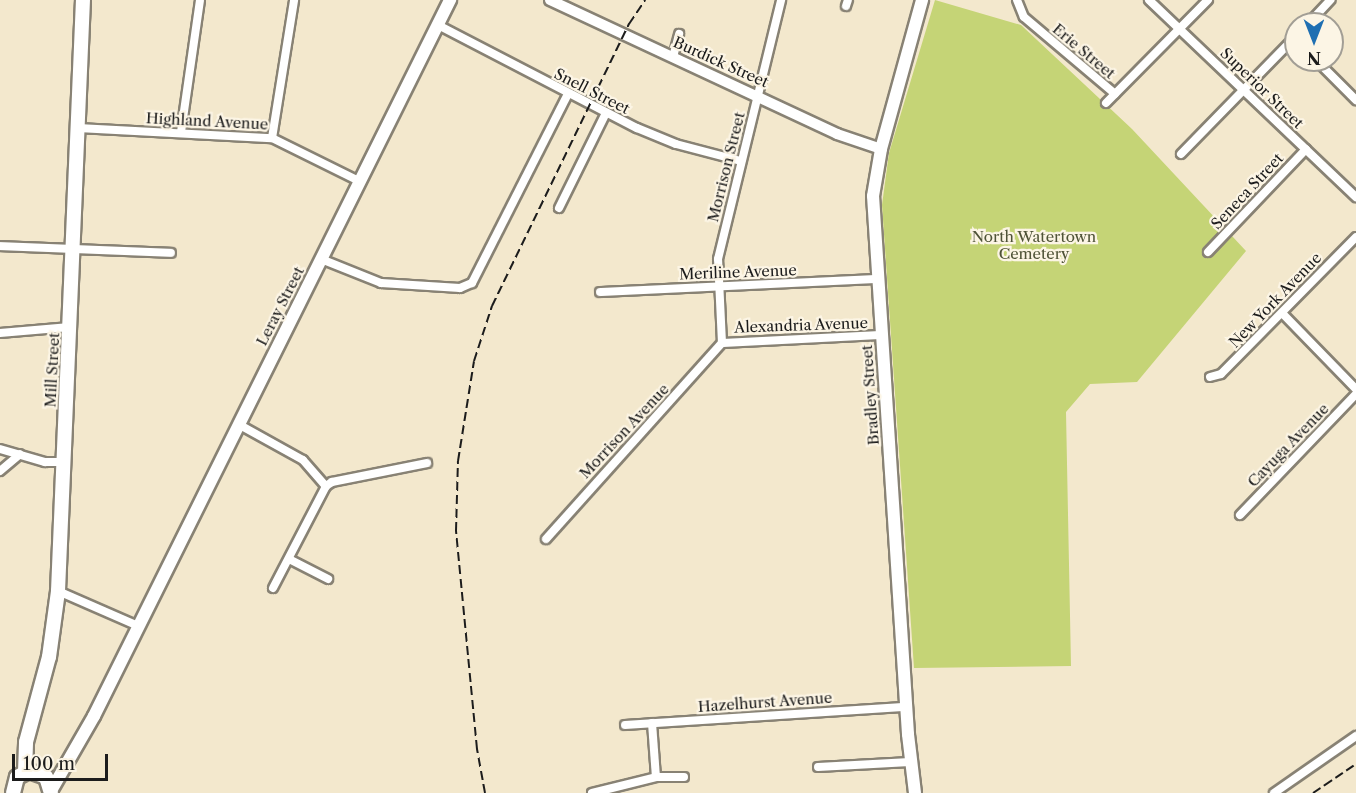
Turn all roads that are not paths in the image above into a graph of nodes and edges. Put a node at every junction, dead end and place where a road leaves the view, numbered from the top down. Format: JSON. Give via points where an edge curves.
{"nodes":[{"id":1,"x":83,"y":0,"type":"edge"},
{"id":2,"x":200,"y":0,"type":"edge"},
{"id":3,"x":294,"y":0,"type":"edge"},
{"id":4,"x":450,"y":0,"type":"edge"},
{"id":5,"x":550,"y":0,"type":"edge"},
{"id":6,"x":781,"y":0,"type":"edge"},
{"id":7,"x":922,"y":0,"type":"edge"},
{"id":8,"x":1017,"y":0,"type":"edge"},
{"id":9,"x":1149,"y":0,"type":"edge"},
{"id":10,"x":1208,"y":0,"type":"edge"},
{"id":11,"x":1330,"y":0,"type":"edge"},
{"id":12,"x":1319,"y":12,"type":"edge"},
{"id":13,"x":438,"y":25,"type":"junction"},
{"id":14,"x":1180,"y":29,"type":"junction"},
{"id":15,"x":679,"y":34,"type":"dead end"},
{"id":16,"x":1284,"y":49,"type":"edge"},
{"id":17,"x":673,"y":57,"type":"junction"},
{"id":18,"x":1328,"y":72,"type":"edge"},
{"id":19,"x":1245,"y":89,"type":"junction"},
{"id":20,"x":568,"y":94,"type":"junction"},
{"id":21,"x":758,"y":94,"type":"junction"},
{"id":22,"x":1115,"y":94,"type":"junction"},
{"id":23,"x":1356,"y":100,"type":"edge"},
{"id":24,"x":1106,"y":103,"type":"dead end"},
{"id":25,"x":606,"y":113,"type":"junction"},
{"id":26,"x":78,"y":128,"type":"junction"},
{"id":27,"x":181,"y":132,"type":"junction"},
{"id":28,"x":272,"y":138,"type":"junction"},
{"id":29,"x":881,"y":149,"type":"junction"},
{"id":30,"x":1306,"y":149,"type":"junction"},
{"id":31,"x":1181,"y":154,"type":"dead end"},
{"id":32,"x":741,"y":161,"type":"junction"},
{"id":33,"x":359,"y":181,"type":"junction"},
{"id":34,"x":1356,"y":197,"type":"edge"},
{"id":35,"x":559,"y":208,"type":"dead end"},
{"id":36,"x":1356,"y":237,"type":"edge"},
{"id":37,"x":0,"y":246,"type":"edge"},
{"id":38,"x":74,"y":250,"type":"junction"},
{"id":39,"x":1208,"y":252,"type":"dead end"},
{"id":40,"x":171,"y":253,"type":"dead end"},
{"id":41,"x":321,"y":259,"type":"junction"},
{"id":42,"x":877,"y":279,"type":"junction"},
{"id":43,"x":718,"y":287,"type":"junction"},
{"id":44,"x":600,"y":292,"type":"dead end"},
{"id":45,"x":1282,"y":313,"type":"junction"},
{"id":46,"x":70,"y":327,"type":"junction"},
{"id":47,"x":0,"y":333,"type":"edge"},
{"id":48,"x":881,"y":335,"type":"junction"},
{"id":49,"x":722,"y":343,"type":"junction"},
{"id":50,"x":1210,"y":377,"type":"dead end"},
{"id":51,"x":1356,"y":389,"type":"edge"},
{"id":52,"x":1356,"y":394,"type":"edge"},
{"id":53,"x":238,"y":424,"type":"junction"},
{"id":54,"x":0,"y":449,"type":"edge"},
{"id":55,"x":20,"y":454,"type":"junction"},
{"id":56,"x":64,"y":462,"type":"junction"},
{"id":57,"x":427,"y":463,"type":"dead end"},
{"id":58,"x":0,"y":471,"type":"edge"},
{"id":59,"x":326,"y":486,"type":"junction"},
{"id":60,"x":1240,"y":515,"type":"dead end"},
{"id":61,"x":546,"y":538,"type":"dead end"},
{"id":62,"x":289,"y":559,"type":"junction"},
{"id":63,"x":328,"y":579,"type":"dead end"},
{"id":64,"x":273,"y":588,"type":"dead end"},
{"id":65,"x":58,"y":591,"type":"junction"},
{"id":66,"x":138,"y":626,"type":"junction"},
{"id":67,"x":906,"y":707,"type":"junction"},
{"id":68,"x":94,"y":711,"type":"junction"},
{"id":69,"x":652,"y":723,"type":"junction"},
{"id":70,"x":625,"y":725,"type":"dead end"},
{"id":71,"x":1356,"y":736,"type":"edge"},
{"id":72,"x":910,"y":762,"type":"junction"},
{"id":73,"x":818,"y":767,"type":"dead end"},
{"id":74,"x":34,"y":772,"type":"junction"},
{"id":75,"x":656,"y":777,"type":"junction"},
{"id":76,"x":684,"y":777,"type":"dead end"},
{"id":77,"x":51,"y":791,"type":"edge"},
{"id":78,"x":13,"y":793,"type":"edge"},
{"id":79,"x":592,"y":793,"type":"edge"},
{"id":80,"x":915,"y":793,"type":"edge"},
{"id":81,"x":1274,"y":793,"type":"edge"}],
"edges":[{"from":1,"to":26,"type":"highway","name":"Mill Street"},
{"from":2,"to":27,"type":"street"},
{"from":3,"to":28,"type":"street"},
{"from":4,"to":13,"type":"main road","name":"Leray Street"},
{"from":5,"to":17,"type":"street","name":"Burdick Street"},
{"from":6,"to":21,"type":"street","name":"Morrison Street"},
{"from":7,"to":29,"type":"main road","name":"Bradley Street"},
{"from":8,"to":22,"type":"street","name":"Erie Street","via":[[1018,12]]},
{"from":9,"to":14,"type":"street","name":"Superior Street"},
{"from":10,"to":14,"type":"street"},
{"from":11,"to":12,"type":"street"},
{"from":13,"to":20,"type":"street","name":"Snell Street"},
{"from":13,"to":33,"type":"main road","name":"Leray Street"},
{"from":14,"to":19,"type":"street","name":"Superior Street"},
{"from":14,"to":22,"type":"street"},
{"from":15,"to":17,"type":"street"},
{"from":16,"to":19,"type":"street"},
{"from":17,"to":21,"type":"street","name":"Burdick Street"},
{"from":18,"to":23,"type":"street"},
{"from":19,"to":30,"type":"street","name":"Superior Street"},
{"from":19,"to":31,"type":"street"},
{"from":20,"to":25,"type":"street","name":"Snell Street"},
{"from":20,"to":41,"type":"street","via":[[471,283],[460,288],[381,283]]},
{"from":21,"to":29,"type":"street","name":"Burdick Street","via":[[837,134]]},
{"from":21,"to":32,"type":"street","name":"Morrison Street"},
{"from":22,"to":24,"type":"street"},
{"from":25,"to":32,"type":"street","name":"Snell Street","via":[[676,144]]},
{"from":25,"to":35,"type":"street"},
{"from":26,"to":27,"type":"street","name":"Highland Avenue"},
{"from":26,"to":38,"type":"highway","name":"Mill Street"},
{"from":27,"to":28,"type":"street","name":"Highland Avenue"},
{"from":28,"to":33,"type":"street","name":"Highland Avenue"},
{"from":29,"to":42,"type":"main road","name":"Bradley Street","via":[[873,196]]},
{"from":30,"to":34,"type":"street","name":"Superior Street"},
{"from":30,"to":39,"type":"street","name":"Seneca Street"},
{"from":32,"to":43,"type":"street","name":"Morrison Street","via":[[718,259]]},
{"from":33,"to":41,"type":"main road","name":"Leray Street"},
{"from":36,"to":45,"type":"street","name":"New York Avenue"},
{"from":37,"to":38,"type":"street"},
{"from":38,"to":40,"type":"street"},
{"from":38,"to":46,"type":"highway","name":"Mill Street"},
{"from":41,"to":53,"type":"main road","name":"Leray Street"},
{"from":42,"to":43,"type":"street","name":"Meriline Avenue"},
{"from":42,"to":48,"type":"main road","name":"Bradley Street"},
{"from":43,"to":44,"type":"street","name":"Meriline Avenue"},
{"from":43,"to":49,"type":"street","name":"Morrison Street"},
{"from":45,"to":50,"type":"street","name":"New York Avenue","via":[[1221,374]]},
{"from":45,"to":51,"type":"street"},
{"from":46,"to":47,"type":"street"},
{"from":46,"to":56,"type":"highway","name":"Mill Street"},
{"from":48,"to":49,"type":"street","name":"Alexandria Avenue"},
{"from":48,"to":67,"type":"main road","name":"Bradley Street"},
{"from":49,"to":61,"type":"street","name":"Morrison Avenue"},
{"from":52,"to":60,"type":"street","name":"Cayuga Avenue"},
{"from":53,"to":59,"type":"street","via":[[303,460]]},
{"from":53,"to":66,"type":"main road","name":"Leray Street"},
{"from":54,"to":55,"type":"street"},
{"from":55,"to":56,"type":"street","via":[[45,462]]},
{"from":55,"to":58,"type":"street"},
{"from":56,"to":65,"type":"highway","name":"Mill Street"},
{"from":57,"to":59,"type":"street"},
{"from":59,"to":62,"type":"street"},
{"from":62,"to":63,"type":"street"},
{"from":62,"to":64,"type":"street"},
{"from":65,"to":66,"type":"street"},
{"from":65,"to":74,"type":"highway","name":"Mill Street","via":[[49,657],[29,738]]},
{"from":66,"to":68,"type":"main road","name":"Leray Street"},
{"from":67,"to":69,"type":"street","name":"Hazelhurst Avenue"},
{"from":67,"to":72,"type":"main road","name":"Bradley Street"},
{"from":68,"to":74,"type":"main road","via":[[58,764]]},
{"from":68,"to":77,"type":"main road"},
{"from":69,"to":70,"type":"street","name":"Hazelhurst Avenue"},
{"from":69,"to":75,"type":"street"},
{"from":71,"to":81,"type":"street"},
{"from":72,"to":73,"type":"street"},
{"from":72,"to":80,"type":"main road","name":"Bradley Street"},
{"from":74,"to":77,"type":"highway"},
{"from":74,"to":78,"type":"highway","via":[[15,780]]},
{"from":75,"to":76,"type":"street"},
{"from":75,"to":79,"type":"street"}]}
